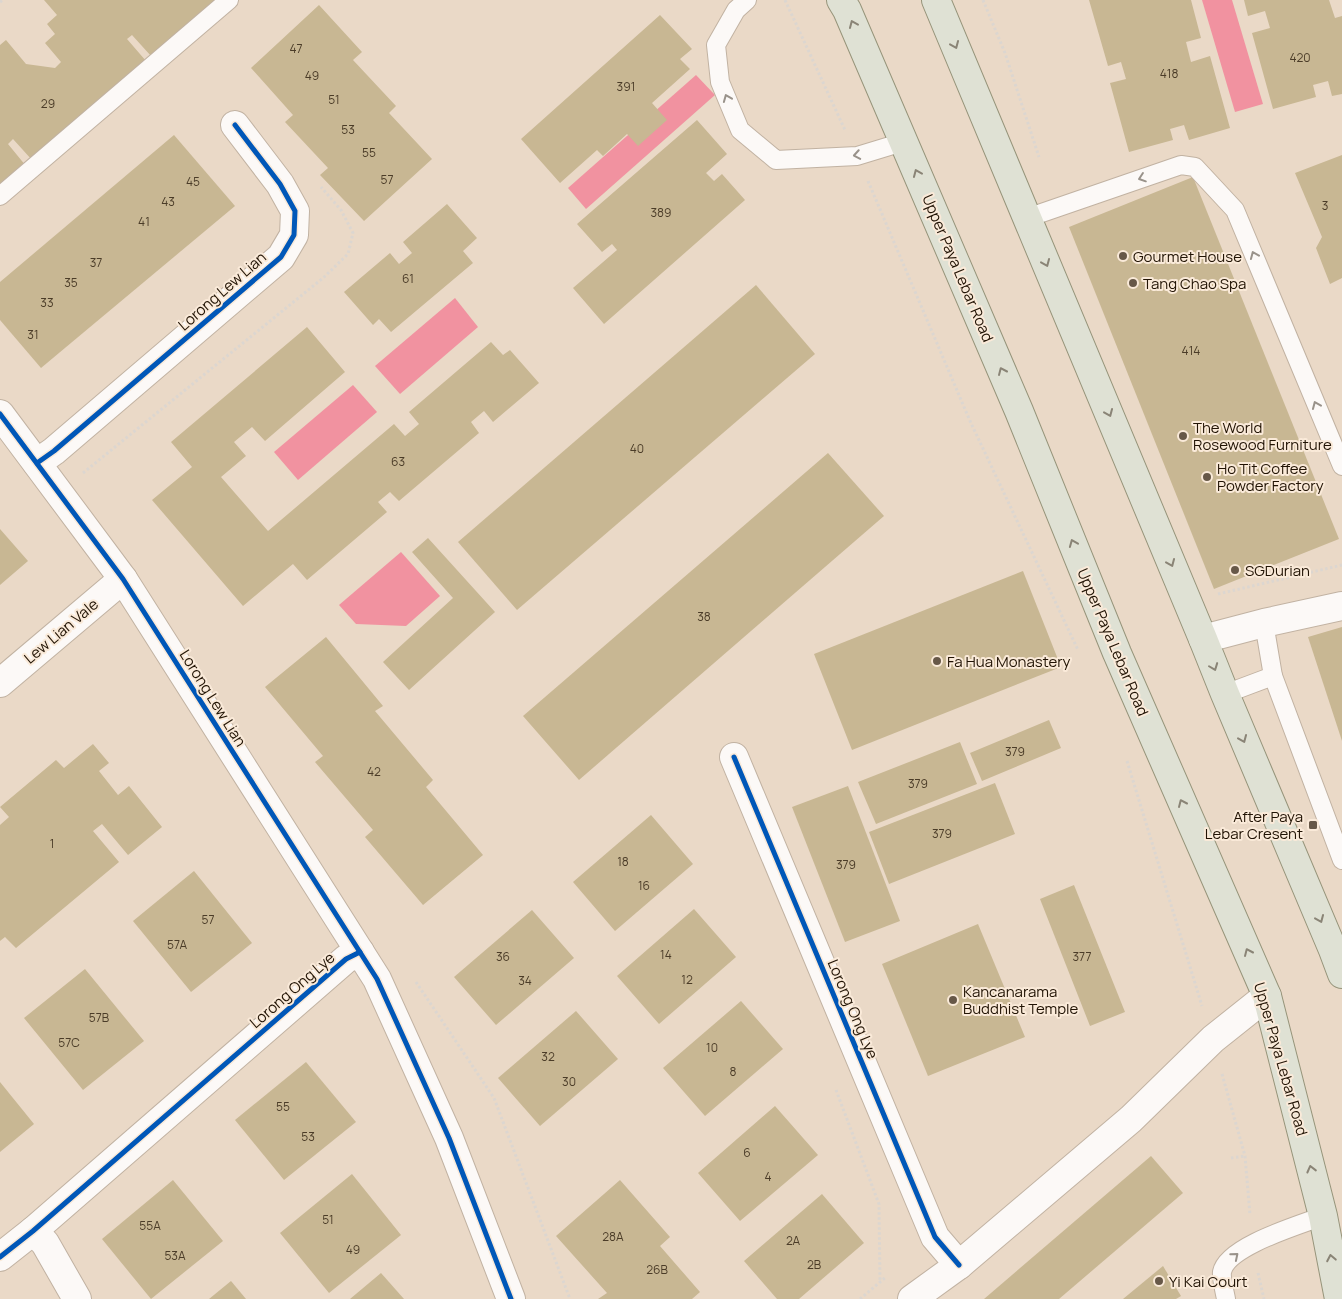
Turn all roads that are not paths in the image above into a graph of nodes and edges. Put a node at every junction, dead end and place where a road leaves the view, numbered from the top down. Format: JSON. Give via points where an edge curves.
{"nodes":[{"id":1,"x":229,"y":0,"type":"edge"},
{"id":2,"x":747,"y":0,"type":"edge"},
{"id":3,"x":840,"y":0,"type":"edge"},
{"id":4,"x":936,"y":0,"type":"edge"},
{"id":5,"x":235,"y":124,"type":"dead end"},
{"id":6,"x":903,"y":142,"type":"junction"},
{"id":7,"x":0,"y":196,"type":"edge"},
{"id":8,"x":1027,"y":218,"type":"junction"},
{"id":9,"x":0,"y":414,"type":"edge"},
{"id":10,"x":37,"y":463,"type":"junction"},
{"id":11,"x":1342,"y":466,"type":"edge"},
{"id":12,"x":123,"y":579,"type":"junction"},
{"id":13,"x":1342,"y":606,"type":"edge"},
{"id":14,"x":1264,"y":623,"type":"junction"},
{"id":15,"x":1203,"y":639,"type":"junction"},
{"id":16,"x":1273,"y":676,"type":"junction"},
{"id":17,"x":0,"y":683,"type":"edge"},
{"id":18,"x":1224,"y":694,"type":"junction"},
{"id":19,"x":734,"y":757,"type":"dead end"},
{"id":20,"x":1342,"y":860,"type":"edge"},
{"id":21,"x":360,"y":952,"type":"junction"},
{"id":22,"x":1339,"y":957,"type":"edge"},
{"id":23,"x":1267,"y":996,"type":"junction"},
{"id":24,"x":1323,"y":1216,"type":"junction"},
{"id":25,"x":33,"y":1231,"type":"junction"},
{"id":26,"x":0,"y":1257,"type":"edge"},
{"id":27,"x":959,"y":1265,"type":"junction"},
{"id":28,"x":77,"y":1299,"type":"edge"},
{"id":29,"x":511,"y":1299,"type":"edge"},
{"id":30,"x":912,"y":1299,"type":"edge"},
{"id":31,"x":1226,"y":1299,"type":"edge"},
{"id":32,"x":1339,"y":1299,"type":"edge"}],
"edges":[{"from":1,"to":7,"type":"lane"},
{"from":6,"to":2,"type":"lane","one_way":true,"via":[[857,156],[776,160],[740,130],[720,82],[716,45],[736,10]]},
{"from":6,"to":3,"type":"main road","name":"Upper Paya Lebar Road","one_way":true},
{"from":4,"to":8,"type":"main road","one_way":true},
{"from":5,"to":10,"type":"street","name":"Lorong Lew Lian","via":[[280,184],[295,211],[294,235],[281,257]]},
{"from":23,"to":6,"type":"main road","name":"Upper Paya Lebar Road","one_way":true,"via":[[1117,653],[1019,411]]},
{"from":11,"to":8,"type":"lane","one_way":true,"via":[[1235,210],[1195,167],[1181,165]]},
{"from":8,"to":15,"type":"main road","one_way":true},
{"from":9,"to":10,"type":"street","name":"Lorong Lew Lian"},
{"from":10,"to":12,"type":"street","name":"Lorong Lew Lian"},
{"from":12,"to":17,"type":"street","name":"Lew Lian Vale"},
{"from":12,"to":21,"type":"street","name":"Lorong Lew Lian"},
{"from":13,"to":14,"type":"street"},
{"from":14,"to":15,"type":"street"},
{"from":14,"to":16,"type":"lane"},
{"from":15,"to":18,"type":"main road","one_way":true},
{"from":16,"to":18,"type":"lane"},
{"from":16,"to":20,"type":"lane"},
{"from":18,"to":22,"type":"main road","one_way":true},
{"from":19,"to":27,"type":"street","name":"Lorong Ong Lye","via":[[935,1237]]},
{"from":21,"to":25,"type":"street","name":"Lorong Ong Lye","via":[[346,959]]},
{"from":21,"to":29,"type":"street","via":[[376,979],[449,1138]]},
{"from":24,"to":23,"type":"main road","name":"Upper Paya Lebar Road","one_way":true},
{"from":23,"to":27,"type":"street","via":[[1213,1039],[1131,1119]]},
{"from":31,"to":24,"type":"lane","one_way":true,"via":[[1222,1273],[1230,1257],[1252,1243]]},
{"from":32,"to":24,"type":"main road","name":"Upper Paya Lebar Road","one_way":true},
{"from":25,"to":26,"type":"street","name":"Lorong Ong Lye"},
{"from":25,"to":28,"type":"street","via":[[45,1243]]},
{"from":27,"to":30,"type":"street"}]}
